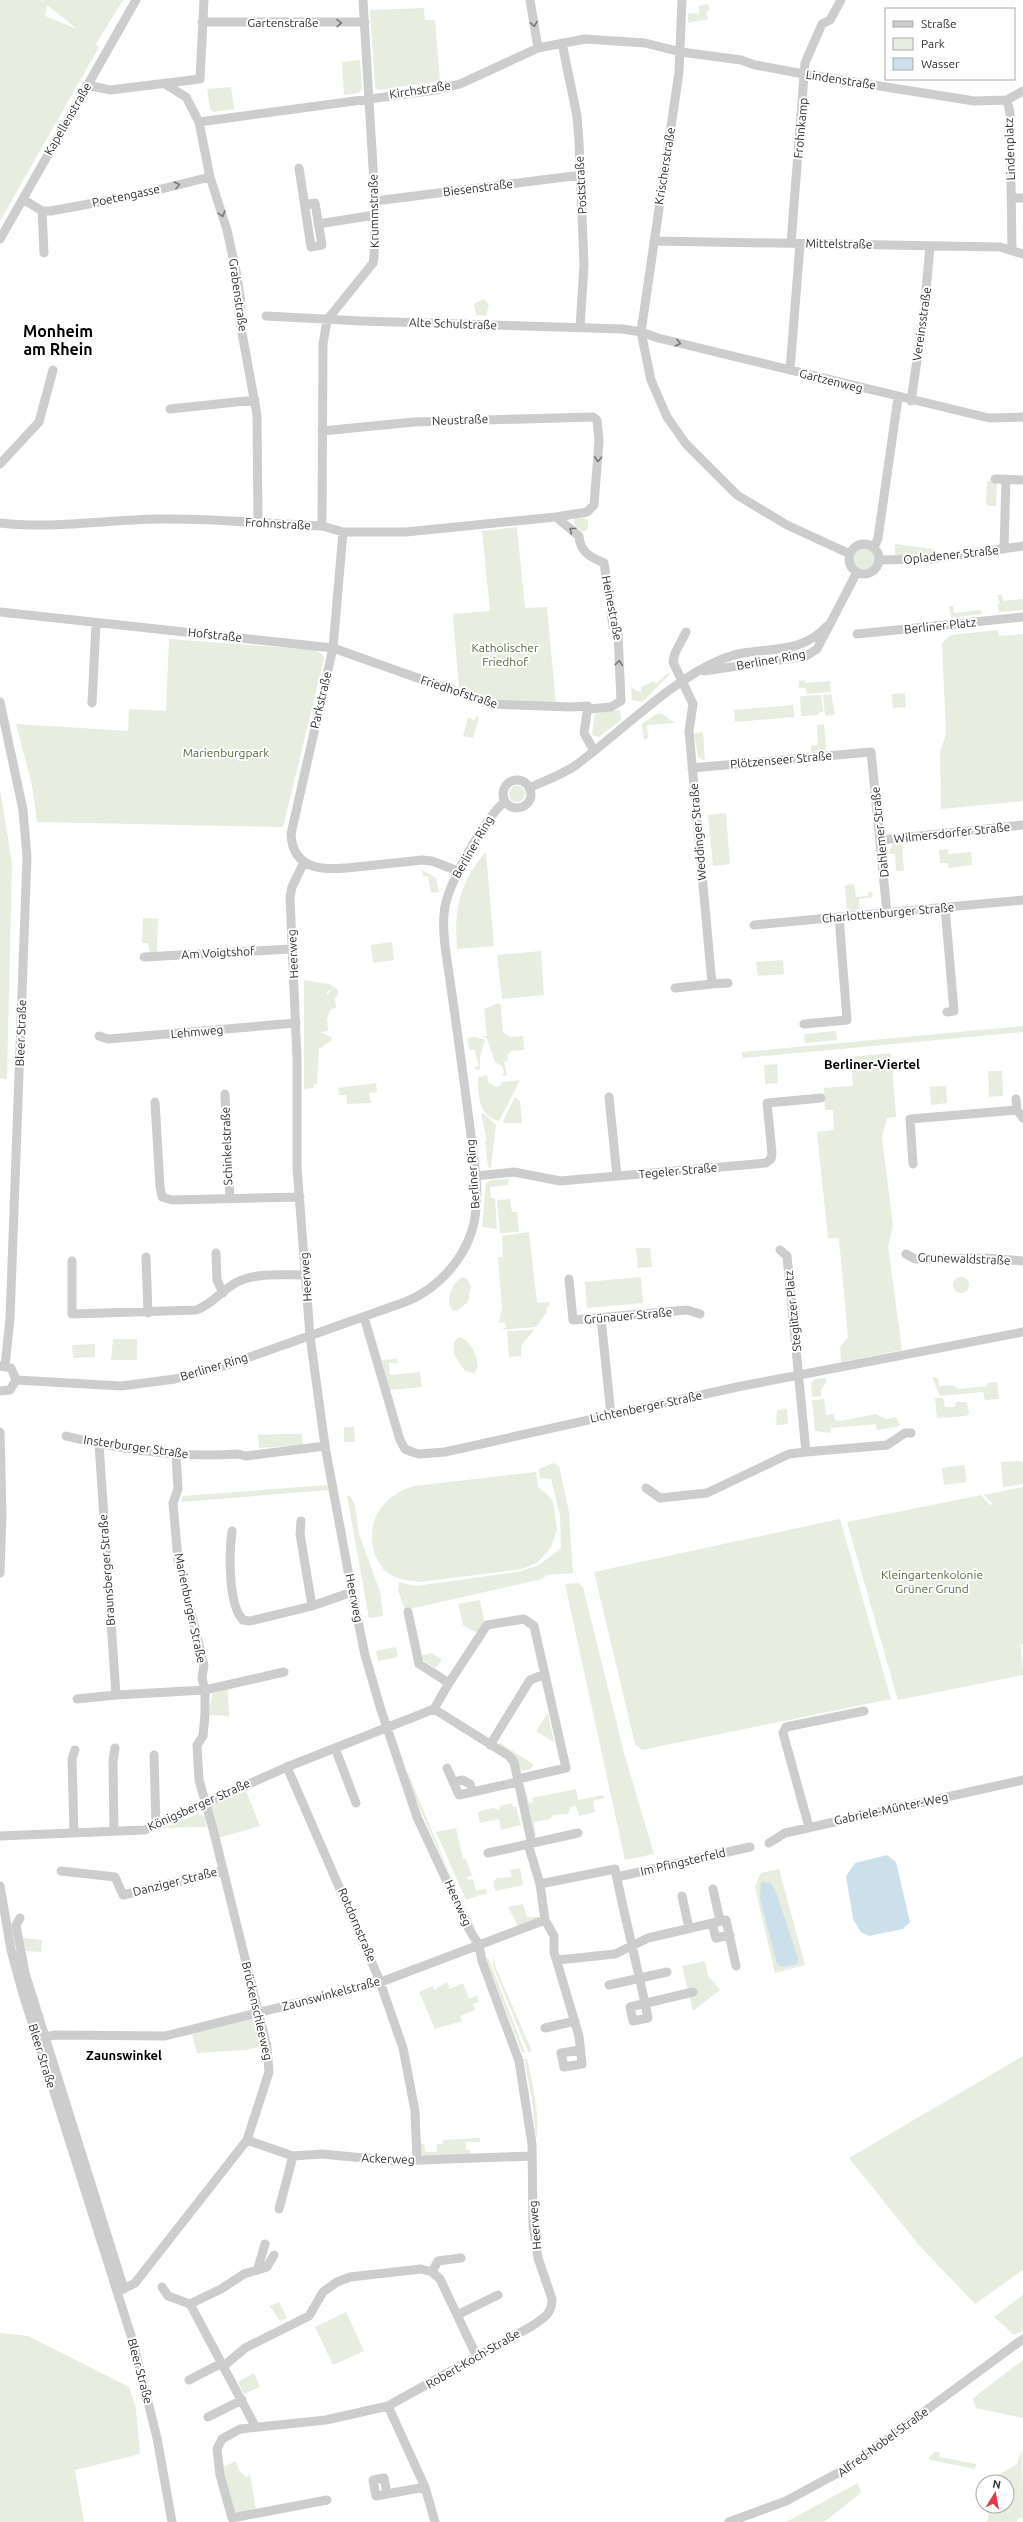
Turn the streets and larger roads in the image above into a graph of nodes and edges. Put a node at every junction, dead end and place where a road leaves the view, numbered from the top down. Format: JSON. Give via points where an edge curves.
{"nodes":[{"id":1,"x":136,"y":0,"type":"edge"},
{"id":2,"x":204,"y":0,"type":"edge"},
{"id":3,"x":363,"y":0,"type":"edge"},
{"id":4,"x":530,"y":0,"type":"edge"},
{"id":5,"x":682,"y":0,"type":"edge"},
{"id":6,"x":841,"y":0,"type":"edge"},
{"id":7,"x":202,"y":22,"type":"junction"},
{"id":8,"x":365,"y":22,"type":"junction"},
{"id":9,"x":562,"y":43,"type":"junction"},
{"id":10,"x":538,"y":48,"type":"junction"},
{"id":11,"x":681,"y":52,"type":"junction"},
{"id":12,"x":804,"y":74,"type":"junction"},
{"id":13,"x":165,"y":84,"type":"junction"},
{"id":14,"x":87,"y":85,"type":"junction"},
{"id":15,"x":1023,"y":90,"type":"edge"},
{"id":16,"x":369,"y":98,"type":"junction"},
{"id":17,"x":1007,"y":100,"type":"junction"},
{"id":18,"x":199,"y":122,"type":"junction"},
{"id":19,"x":299,"y":168,"type":"dead end"},
{"id":20,"x":580,"y":175,"type":"junction"},
{"id":21,"x":210,"y":177,"type":"junction"},
{"id":22,"x":1012,"y":198,"type":"junction"},
{"id":23,"x":1023,"y":198,"type":"edge"},
{"id":24,"x":23,"y":199,"type":"junction"},
{"id":25,"x":375,"y":201,"type":"junction"},
{"id":26,"x":305,"y":205,"type":"junction"},
{"id":27,"x":42,"y":211,"type":"junction"},
{"id":28,"x":375,"y":215,"type":"junction"},
{"id":29,"x":318,"y":224,"type":"junction"},
{"id":30,"x":0,"y":239,"type":"edge"},
{"id":31,"x":654,"y":241,"type":"junction"},
{"id":32,"x":791,"y":243,"type":"junction"},
{"id":33,"x":800,"y":244,"type":"junction"},
{"id":34,"x":930,"y":246,"type":"junction"},
{"id":35,"x":1012,"y":249,"type":"junction"},
{"id":36,"x":44,"y":253,"type":"dead end"},
{"id":37,"x":1023,"y":254,"type":"edge"},
{"id":38,"x":266,"y":316,"type":"dead end"},
{"id":39,"x":327,"y":320,"type":"junction"},
{"id":40,"x":580,"y":328,"type":"junction"},
{"id":41,"x":641,"y":332,"type":"junction"},
{"id":42,"x":53,"y":370,"type":"dead end"},
{"id":43,"x":790,"y":370,"type":"junction"},
{"id":44,"x":898,"y":398,"type":"junction"},
{"id":45,"x":255,"y":400,"type":"junction"},
{"id":46,"x":911,"y":401,"type":"junction"},
{"id":47,"x":170,"y":409,"type":"dead end"},
{"id":48,"x":1023,"y":417,"type":"edge"},
{"id":49,"x":597,"y":420,"type":"joint"},
{"id":50,"x":322,"y":431,"type":"junction"},
{"id":51,"x":0,"y":464,"type":"edge"},
{"id":52,"x":994,"y":479,"type":"dead end"},
{"id":53,"x":1006,"y":479,"type":"junction"},
{"id":54,"x":1023,"y":480,"type":"edge"},
{"id":55,"x":556,"y":517,"type":"junction"},
{"id":56,"x":0,"y":523,"type":"edge"},
{"id":57,"x":258,"y":523,"type":"junction"},
{"id":58,"x":322,"y":526,"type":"junction"},
{"id":59,"x":343,"y":532,"type":"junction"},
{"id":60,"x":1023,"y":546,"type":"edge"},
{"id":61,"x":874,"y":548,"type":"junction"},
{"id":62,"x":1004,"y":549,"type":"junction"},
{"id":63,"x":850,"y":554,"type":"junction"},
{"id":64,"x":879,"y":560,"type":"junction"},
{"id":65,"x":856,"y":572,"type":"junction"},
{"id":66,"x":0,"y":612,"type":"edge"},
{"id":67,"x":1023,"y":617,"type":"edge"},
{"id":68,"x":96,"y":624,"type":"junction"},
{"id":69,"x":686,"y":632,"type":"dead end"},
{"id":70,"x":857,"y":634,"type":"dead end"},
{"id":71,"x":333,"y":648,"type":"junction"},
{"id":72,"x":682,"y":683,"type":"junction"},
{"id":73,"x":621,"y":701,"type":"joint"},
{"id":74,"x":0,"y":702,"type":"edge"},
{"id":75,"x":92,"y":703,"type":"dead end"},
{"id":76,"x":588,"y":709,"type":"junction"},
{"id":77,"x":594,"y":751,"type":"junction"},
{"id":78,"x":871,"y":752,"type":"joint"},
{"id":79,"x":692,"y":768,"type":"junction"},
{"id":80,"x":529,"y":788,"type":"junction"},
{"id":81,"x":505,"y":801,"type":"junction"},
{"id":82,"x":1023,"y":825,"type":"edge"},
{"id":83,"x":881,"y":840,"type":"junction"},
{"id":84,"x":304,"y":862,"type":"junction"},
{"id":85,"x":458,"y":872,"type":"junction"},
{"id":86,"x":1023,"y":900,"type":"edge"},
{"id":87,"x":945,"y":907,"type":"junction"},
{"id":88,"x":887,"y":913,"type":"junction"},
{"id":89,"x":839,"y":917,"type":"junction"},
{"id":90,"x":754,"y":925,"type":"dead end"},
{"id":91,"x":292,"y":949,"type":"junction"},
{"id":92,"x":144,"y":957,"type":"dead end"},
{"id":93,"x":728,"y":983,"type":"dead end"},
{"id":94,"x":712,"y":984,"type":"junction"},
{"id":95,"x":675,"y":988,"type":"dead end"},
{"id":96,"x":947,"y":1012,"type":"dead end"},
{"id":97,"x":296,"y":1023,"type":"junction"},
{"id":98,"x":804,"y":1024,"type":"dead end"},
{"id":99,"x":99,"y":1036,"type":"dead end"},
{"id":100,"x":225,"y":1094,"type":"dead end"},
{"id":101,"x":609,"y":1096,"type":"dead end"},
{"id":102,"x":820,"y":1098,"type":"dead end"},
{"id":103,"x":1016,"y":1099,"type":"dead end"},
{"id":104,"x":155,"y":1102,"type":"dead end"},
{"id":105,"x":1017,"y":1110,"type":"junction"},
{"id":106,"x":1023,"y":1118,"type":"edge"},
{"id":107,"x":914,"y":1164,"type":"dead end"},
{"id":108,"x":475,"y":1176,"type":"junction"},
{"id":109,"x":617,"y":1176,"type":"junction"},
{"id":110,"x":300,"y":1197,"type":"junction"},
{"id":111,"x":230,"y":1198,"type":"junction"},
{"id":112,"x":780,"y":1250,"type":"dead end"},
{"id":113,"x":216,"y":1252,"type":"dead end"},
{"id":114,"x":906,"y":1254,"type":"dead end"},
{"id":115,"x":146,"y":1257,"type":"dead end"},
{"id":116,"x":72,"y":1261,"type":"dead end"},
{"id":117,"x":1023,"y":1261,"type":"edge"},
{"id":118,"x":306,"y":1275,"type":"junction"},
{"id":119,"x":569,"y":1279,"type":"dead end"},
{"id":120,"x":224,"y":1293,"type":"junction"},
{"id":121,"x":148,"y":1313,"type":"junction"},
{"id":122,"x":700,"y":1314,"type":"dead end"},
{"id":123,"x":364,"y":1317,"type":"junction"},
{"id":124,"x":601,"y":1318,"type":"junction"},
{"id":125,"x":1023,"y":1332,"type":"edge"},
{"id":126,"x":310,"y":1336,"type":"junction"},
{"id":127,"x":2,"y":1366,"type":"edge"},
{"id":128,"x":799,"y":1375,"type":"junction"},
{"id":129,"x":16,"y":1380,"type":"junction"},
{"id":130,"x":0,"y":1394,"type":"edge"},
{"id":131,"x":611,"y":1415,"type":"junction"},
{"id":132,"x":0,"y":1432,"type":"edge"},
{"id":133,"x":911,"y":1433,"type":"dead end"},
{"id":134,"x":66,"y":1436,"type":"dead end"},
{"id":135,"x":99,"y":1444,"type":"junction"},
{"id":136,"x":326,"y":1446,"type":"junction"},
{"id":137,"x":806,"y":1452,"type":"junction"},
{"id":138,"x":176,"y":1455,"type":"junction"},
{"id":139,"x":646,"y":1488,"type":"dead end"},
{"id":140,"x":301,"y":1521,"type":"dead end"},
{"id":141,"x":232,"y":1531,"type":"dead end"},
{"id":142,"x":0,"y":1573,"type":"edge"},
{"id":143,"x":352,"y":1592,"type":"junction"},
{"id":144,"x":312,"y":1606,"type":"junction"},
{"id":145,"x":408,"y":1612,"type":"dead end"},
{"id":146,"x":284,"y":1672,"type":"dead end"},
{"id":147,"x":545,"y":1674,"type":"junction"},
{"id":148,"x":449,"y":1683,"type":"junction"},
{"id":149,"x":205,"y":1690,"type":"junction"},
{"id":150,"x":116,"y":1695,"type":"junction"},
{"id":151,"x":77,"y":1699,"type":"dead end"},
{"id":152,"x":434,"y":1709,"type":"junction"},
{"id":153,"x":864,"y":1711,"type":"dead end"},
{"id":154,"x":388,"y":1727,"type":"junction"},
{"id":155,"x":490,"y":1745,"type":"junction"},
{"id":156,"x":115,"y":1748,"type":"dead end"},
{"id":157,"x":335,"y":1748,"type":"junction"},
{"id":158,"x":75,"y":1750,"type":"dead end"},
{"id":159,"x":154,"y":1755,"type":"dead end"},
{"id":160,"x":287,"y":1767,"type":"junction"},
{"id":161,"x":447,"y":1768,"type":"dead end"},
{"id":162,"x":518,"y":1780,"type":"junction"},
{"id":163,"x":1020,"y":1781,"type":"edge"},
{"id":164,"x":453,"y":1782,"type":"junction"},
{"id":165,"x":472,"y":1792,"type":"junction"},
{"id":166,"x":204,"y":1803,"type":"junction"},
{"id":167,"x":356,"y":1803,"type":"dead end"},
{"id":168,"x":156,"y":1826,"type":"junction"},
{"id":169,"x":809,"y":1827,"type":"junction"},
{"id":170,"x":114,"y":1831,"type":"junction"},
{"id":171,"x":74,"y":1833,"type":"junction"},
{"id":172,"x":578,"y":1833,"type":"dead end"},
{"id":173,"x":0,"y":1836,"type":"edge"},
{"id":174,"x":769,"y":1842,"type":"dead end"},
{"id":175,"x":528,"y":1844,"type":"junction"},
{"id":176,"x":750,"y":1847,"type":"dead end"},
{"id":177,"x":488,"y":1853,"type":"dead end"},
{"id":178,"x":61,"y":1870,"type":"dead end"},
{"id":179,"x":223,"y":1871,"type":"junction"},
{"id":180,"x":616,"y":1873,"type":"junction"},
{"id":181,"x":540,"y":1884,"type":"junction"},
{"id":182,"x":0,"y":1886,"type":"edge"},
{"id":183,"x":713,"y":1889,"type":"dead end"},
{"id":184,"x":682,"y":1896,"type":"dead end"},
{"id":185,"x":20,"y":1918,"type":"dead end"},
{"id":186,"x":545,"y":1920,"type":"junction"},
{"id":187,"x":716,"y":1922,"type":"junction"},
{"id":188,"x":689,"y":1928,"type":"junction"},
{"id":189,"x":730,"y":1935,"type":"junction"},
{"id":190,"x":479,"y":1945,"type":"junction"},
{"id":191,"x":633,"y":1947,"type":"junction"},
{"id":192,"x":556,"y":1956,"type":"junction"},
{"id":193,"x":736,"y":1966,"type":"dead end"},
{"id":194,"x":667,"y":1972,"type":"dead end"},
{"id":195,"x":639,"y":1978,"type":"junction"},
{"id":196,"x":381,"y":1982,"type":"junction"},
{"id":197,"x":609,"y":1985,"type":"dead end"},
{"id":198,"x":693,"y":1992,"type":"dead end"},
{"id":199,"x":258,"y":2014,"type":"junction"},
{"id":200,"x":575,"y":2021,"type":"junction"},
{"id":201,"x":545,"y":2028,"type":"dead end"},
{"id":202,"x":40,"y":2038,"type":"junction"},
{"id":203,"x":580,"y":2050,"type":"dead end"},
{"id":204,"x":247,"y":2140,"type":"junction"},
{"id":205,"x":293,"y":2156,"type":"junction"},
{"id":206,"x":532,"y":2156,"type":"junction"},
{"id":207,"x":417,"y":2160,"type":"junction"},
{"id":208,"x":279,"y":2209,"type":"dead end"},
{"id":209,"x":95,"y":2223,"type":"junction"},
{"id":210,"x":105,"y":2228,"type":"junction"},
{"id":211,"x":266,"y":2244,"type":"dead end"},
{"id":212,"x":274,"y":2255,"type":"dead end"},
{"id":213,"x":461,"y":2258,"type":"dead end"},
{"id":214,"x":258,"y":2268,"type":"junction"},
{"id":215,"x":432,"y":2272,"type":"junction"},
{"id":216,"x":162,"y":2287,"type":"dead end"},
{"id":217,"x":121,"y":2291,"type":"junction"},
{"id":218,"x":498,"y":2295,"type":"dead end"},
{"id":219,"x":190,"y":2304,"type":"junction"},
{"id":220,"x":552,"y":2306,"type":"joint"},
{"id":221,"x":457,"y":2315,"type":"junction"},
{"id":222,"x":1023,"y":2339,"type":"edge"},
{"id":223,"x":477,"y":2357,"type":"junction"},
{"id":224,"x":223,"y":2365,"type":"junction"},
{"id":225,"x":189,"y":2380,"type":"dead end"},
{"id":226,"x":242,"y":2400,"type":"junction"},
{"id":227,"x":388,"y":2406,"type":"junction"},
{"id":228,"x":208,"y":2417,"type":"dead end"},
{"id":229,"x":255,"y":2426,"type":"junction"},
{"id":230,"x":424,"y":2488,"type":"junction"},
{"id":231,"x":387,"y":2494,"type":"dead end"},
{"id":232,"x":327,"y":2500,"type":"dead end"},
{"id":233,"x":172,"y":2522,"type":"edge"},
{"id":234,"x":435,"y":2522,"type":"edge"},
{"id":235,"x":729,"y":2522,"type":"edge"}],
"edges":[{"from":1,"to":14,"type":"street","name":"Kapellenstraße"},
{"from":2,"to":7,"type":"street"},
{"from":3,"to":8,"type":"street","name":"Krummstraße"},
{"from":4,"to":10,"type":"street","one_way":true},
{"from":5,"to":11,"type":"street","name":"Krischerstraße"},
{"from":6,"to":12,"type":"street","name":"Frohnkamp","via":[[830,20],[822,24],[807,57]]},
{"from":7,"to":8,"type":"street","name":"Gartenstraße","one_way":true},
{"from":7,"to":13,"type":"street","via":[[200,80]]},
{"from":8,"to":16,"type":"street","name":"Krummstraße"},
{"from":9,"to":10,"type":"street","name":"Kirchstraße"},
{"from":9,"to":11,"type":"street","name":"Kirchstraße","via":[[585,39],[630,40],[669,47]]},
{"from":9,"to":20,"type":"street","name":"Poststraße","via":[[577,116]]},
{"from":10,"to":16,"type":"street","name":"Kirchstraße","via":[[460,84],[436,90]]},
{"from":11,"to":12,"type":"street","name":"Lindenstraße","via":[[741,60]]},
{"from":11,"to":31,"type":"street","name":"Krischerstraße"},
{"from":12,"to":17,"type":"street","name":"Lindenstraße","via":[[974,101]]},
{"from":12,"to":32,"type":"street","name":"Frohnkamp"},
{"from":13,"to":14,"type":"street","via":[[110,90]]},
{"from":13,"to":18,"type":"street","name":"Grabenstraße","via":[[186,97]]},
{"from":14,"to":24,"type":"street","name":"Kapellenstraße"},
{"from":15,"to":17,"type":"street"},
{"from":16,"to":18,"type":"street","name":"Kirchstraße"},
{"from":16,"to":25,"type":"street","name":"Krummstraße"},
{"from":17,"to":22,"type":"street","name":"Lindenplatz","via":[[1010,114]]},
{"from":18,"to":21,"type":"street","name":"Grabenstraße"},
{"from":19,"to":26,"type":"street"},
{"from":20,"to":25,"type":"street","name":"Biesenstraße"},
{"from":20,"to":40,"type":"street","name":"Poststraße","via":[[584,265]]},
{"from":27,"to":21,"type":"street","name":"Poetengasse","one_way":true,"via":[[137,195]]},
{"from":21,"to":45,"type":"street","name":"Grabenstraße","one_way":true,"via":[[227,230],[241,302],[240,322]]},
{"from":22,"to":23,"type":"street","name":"Lindenplatz"},
{"from":22,"to":35,"type":"street","name":"Lindenplatz"},
{"from":24,"to":27,"type":"street"},
{"from":24,"to":30,"type":"street","name":"Kapellenstraße"},
{"from":25,"to":28,"type":"street","name":"Krummstraße"},
{"from":26,"to":29,"type":"street","via":[[315,203]]},
{"from":26,"to":29,"type":"street","via":[[312,247],[322,245]]},
{"from":27,"to":36,"type":"street"},
{"from":28,"to":29,"type":"street"},
{"from":28,"to":39,"type":"street","name":"Krummstraße","via":[[373,263]]},
{"from":31,"to":32,"type":"street","name":"Mittelstraße"},
{"from":31,"to":41,"type":"street","name":"Krischerstraße"},
{"from":32,"to":33,"type":"street","name":"Mittelstraße"},
{"from":33,"to":34,"type":"street","name":"Mittelstraße"},
{"from":33,"to":43,"type":"street"},
{"from":34,"to":35,"type":"street","name":"Mittelstraße"},
{"from":34,"to":46,"type":"street","name":"Vereinsstraße","via":[[924,312]]},
{"from":35,"to":37,"type":"street","name":"Mittelstraße"},
{"from":38,"to":39,"type":"street","name":"Alte Schulstraße"},
{"from":39,"to":40,"type":"street","name":"Alte Schulstraße"},
{"from":39,"to":50,"type":"street","name":"Krummstraße","via":[[323,344]]},
{"from":40,"to":41,"type":"street","name":"Alte Schulstraße"},
{"from":41,"to":43,"type":"street","name":"Gartzenweg","one_way":true},
{"from":41,"to":63,"type":"street","name":"Krischerstraße","via":[[657,397],[670,422],[686,444],[737,495],[820,542]]},
{"from":42,"to":51,"type":"street","via":[[39,422]]},
{"from":43,"to":44,"type":"street","name":"Gartzenweg"},
{"from":44,"to":46,"type":"street","name":"Gartzenweg"},
{"from":44,"to":61,"type":"street","via":[[878,538]]},
{"from":45,"to":47,"type":"street"},
{"from":45,"to":57,"type":"street","name":"Grabenstraße","via":[[258,415]]},
{"from":46,"to":48,"type":"street","name":"Gartzenweg","via":[[989,418]]},
{"from":49,"to":50,"type":"street","name":"Neustraße","via":[[587,416],[414,422]]},
{"from":49,"to":55,"type":"street","name":"Frohnstraße","one_way":true,"via":[[599,441],[594,505],[587,512]]},
{"from":50,"to":58,"type":"street","name":"Krummstraße"},
{"from":52,"to":53,"type":"street"},
{"from":53,"to":54,"type":"street"},
{"from":53,"to":62,"type":"street"},
{"from":55,"to":59,"type":"street","name":"Frohnstraße","via":[[406,532]]},
{"from":73,"to":55,"type":"street","name":"Heinestraße","one_way":true,"via":[[618,633],[613,626],[604,563],[583,551],[579,544],[579,536]]},
{"from":56,"to":57,"type":"street","name":"Frohnstraße","via":[[25,526],[160,519]]},
{"from":57,"to":58,"type":"street","name":"Frohnstraße"},
{"from":58,"to":59,"type":"street","name":"Frohnstraße"},
{"from":59,"to":71,"type":"street","name":"Parkstraße"},
{"from":60,"to":62,"type":"street","name":"Opladener Straße"},
{"from":61,"to":63,"type":"street","via":[[860,545]]},
{"from":61,"to":64,"type":"street"},
{"from":62,"to":64,"type":"street","name":"Opladener Straße","via":[[930,560]]},
{"from":63,"to":65,"type":"street","via":[[851,566]]},
{"from":64,"to":65,"type":"street","via":[[871,572]]},
{"from":65,"to":72,"type":"street","name":"Berliner Ring","via":[[817,649],[806,656],[699,672]]},
{"from":66,"to":68,"type":"street","name":"Hofstraße"},
{"from":67,"to":70,"type":"street","name":"Berliner Platz"},
{"from":68,"to":71,"type":"street","name":"Hofstraße"},
{"from":68,"to":75,"type":"street"},
{"from":69,"to":72,"type":"street","name":"Weddinger Straße","via":[[673,662]]},
{"from":71,"to":76,"type":"street","name":"Friedhofstraße","via":[[491,704],[571,708],[588,706]]},
{"from":71,"to":84,"type":"street","name":"Parkstraße","via":[[291,834],[293,849]]},
{"from":72,"to":77,"type":"street","name":"Berliner Ring"},
{"from":72,"to":79,"type":"street","name":"Weddinger Straße","via":[[693,704],[689,724]]},
{"from":73,"to":76,"type":"street","name":"Friedhofstraße","via":[[611,707]]},
{"from":74,"to":127,"type":"street","name":"Bleer Straße","via":[[23,810],[27,891],[10,1319]]},
{"from":76,"to":77,"type":"street","via":[[584,734]]},
{"from":77,"to":80,"type":"street","name":"Berliner Ring","via":[[574,766]]},
{"from":78,"to":79,"type":"street","name":"Plötzenseer Straße"},
{"from":78,"to":83,"type":"street","name":"Dahlemer Straße"},
{"from":79,"to":94,"type":"street","name":"Weddinger Straße"},
{"from":80,"to":81,"type":"street","via":[[530,797],[521,807],[512,807]]},
{"from":80,"to":81,"type":"street","via":[[521,781],[509,782],[504,790]]},
{"from":81,"to":85,"type":"street","name":"Berliner Ring","via":[[489,818]]},
{"from":82,"to":83,"type":"street","name":"Wilmersdorfer Straße"},
{"from":83,"to":88,"type":"street","name":"Dahlemer Straße"},
{"from":84,"to":85,"type":"street","via":[[322,868],[338,869],[422,860],[432,861]]},
{"from":84,"to":91,"type":"street","name":"Heerweg","via":[[292,886],[290,897]]},
{"from":85,"to":108,"type":"street","name":"Berliner Ring","via":[[446,902],[444,930]]},
{"from":86,"to":87,"type":"street","name":"Charlottenburger Straße"},
{"from":87,"to":88,"type":"street","name":"Charlottenburger Straße"},
{"from":87,"to":96,"type":"street","via":[[954,1011]]},
{"from":88,"to":89,"type":"street","name":"Charlottenburger Straße"},
{"from":89,"to":90,"type":"street","name":"Charlottenburger Straße"},
{"from":89,"to":98,"type":"street","via":[[847,1020]]},
{"from":91,"to":92,"type":"street","name":"Am Voigtshof"},
{"from":91,"to":97,"type":"street","name":"Heerweg"},
{"from":93,"to":94,"type":"street"},
{"from":94,"to":95,"type":"street"},
{"from":97,"to":99,"type":"street","name":"Lehmweg","via":[[108,1039]]},
{"from":97,"to":110,"type":"street","name":"Heerweg"},
{"from":100,"to":111,"type":"street","name":"Schinkelstraße"},
{"from":101,"to":109,"type":"street"},
{"from":102,"to":109,"type":"street","name":"Tegeler Straße","via":[[767,1103],[772,1153],[771,1159],[766,1163]]},
{"from":103,"to":105,"type":"street"},
{"from":104,"to":111,"type":"street","via":[[162,1197],[172,1200]]},
{"from":105,"to":106,"type":"street"},
{"from":105,"to":107,"type":"street","via":[[910,1119]]},
{"from":108,"to":109,"type":"street","name":"Tegeler Straße","via":[[514,1172],[560,1181]]},
{"from":108,"to":123,"type":"street","name":"Berliner Ring","via":[[477,1199],[473,1226],[464,1249],[447,1273],[419,1297]]},
{"from":110,"to":111,"type":"street"},
{"from":110,"to":118,"type":"street","name":"Heerweg"},
{"from":112,"to":128,"type":"street","name":"Steglitzer Platz","via":[[788,1256]]},
{"from":113,"to":120,"type":"street","via":[[217,1280]]},
{"from":114,"to":117,"type":"street","name":"Grunewaldstraße","via":[[915,1259],[986,1258]]},
{"from":115,"to":121,"type":"street"},
{"from":116,"to":121,"type":"street","via":[[72,1314]]},
{"from":118,"to":120,"type":"street","via":[[263,1275],[236,1283]]},
{"from":118,"to":126,"type":"street","name":"Heerweg"},
{"from":119,"to":124,"type":"street","name":"Grünauer Straße","via":[[573,1320]]},
{"from":120,"to":121,"type":"street","via":[[209,1306],[196,1310]]},
{"from":122,"to":124,"type":"street","name":"Grünauer Straße","via":[[687,1310]]},
{"from":123,"to":126,"type":"street","name":"Berliner Ring"},
{"from":123,"to":131,"type":"street","name":"Lichtenberger Straße","via":[[396,1430],[405,1449],[412,1452],[445,1452]]},
{"from":124,"to":131,"type":"street"},
{"from":125,"to":128,"type":"street","name":"Lichtenberger Straße"},
{"from":126,"to":129,"type":"street","name":"Berliner Ring","via":[[227,1365],[147,1384],[107,1386]]},
{"from":126,"to":136,"type":"street","name":"Heerweg"},
{"from":127,"to":129,"type":"street","via":[[13,1371]]},
{"from":128,"to":131,"type":"street","name":"Lichtenberger Straße"},
{"from":128,"to":137,"type":"street","name":"Steglitzer Platz"},
{"from":129,"to":130,"type":"street","via":[[10,1390]]},
{"from":132,"to":142,"type":"street"},
{"from":133,"to":137,"type":"street","via":[[905,1433],[887,1444]]},
{"from":134,"to":135,"type":"street","name":"Insterburger Straße"},
{"from":135,"to":138,"type":"street","name":"Insterburger Straße"},
{"from":135,"to":150,"type":"street","name":"Braunsberger Straße"},
{"from":136,"to":138,"type":"street","name":"Insterburger Straße","via":[[246,1456]]},
{"from":136,"to":143,"type":"street","name":"Heerweg"},
{"from":137,"to":139,"type":"street","via":[[789,1454],[707,1493],[660,1498]]},
{"from":138,"to":149,"type":"street","name":"Marienburger Straße","via":[[178,1489],[173,1503],[178,1560],[204,1665],[202,1678]]},
{"from":140,"to":144,"type":"street","via":[[300,1534]]},
{"from":141,"to":144,"type":"street","via":[[230,1547],[235,1608],[243,1620],[250,1621]]},
{"from":143,"to":144,"type":"street"},
{"from":143,"to":154,"type":"street","name":"Heerweg","via":[[365,1655]]},
{"from":145,"to":148,"type":"street","via":[[419,1664]]},
{"from":146,"to":149,"type":"street"},
{"from":147,"to":148,"type":"street","via":[[534,1626],[524,1619],[487,1625]]},
{"from":147,"to":155,"type":"street","via":[[530,1680]]},
{"from":147,"to":162,"type":"street","via":[[566,1768]]},
{"from":148,"to":152,"type":"street"},
{"from":149,"to":150,"type":"street"},
{"from":149,"to":166,"type":"street","name":"Marienburger Straße","via":[[203,1736],[197,1745],[198,1780]]},
{"from":150,"to":151,"type":"street"},
{"from":152,"to":154,"type":"street","name":"Königsberger Straße"},
{"from":152,"to":155,"type":"street"},
{"from":153,"to":169,"type":"street","via":[[786,1728],[783,1733]]},
{"from":154,"to":157,"type":"street","name":"Königsberger Straße"},
{"from":154,"to":190,"type":"street","name":"Heerweg","via":[[417,1817]]},
{"from":155,"to":162,"type":"street","via":[[509,1756],[514,1762]]},
{"from":156,"to":170,"type":"street"},
{"from":157,"to":160,"type":"street","name":"Königsberger Straße"},
{"from":157,"to":167,"type":"street"},
{"from":158,"to":171,"type":"street","via":[[72,1759]]},
{"from":159,"to":168,"type":"street"},
{"from":160,"to":166,"type":"street","name":"Königsberger Straße"},
{"from":160,"to":196,"type":"street","name":"Rotdornstraße"},
{"from":161,"to":164,"type":"street"},
{"from":162,"to":165,"type":"street"},
{"from":162,"to":175,"type":"street","via":[[531,1840]]},
{"from":163,"to":169,"type":"street","name":"Gabriele-Münter-Weg"},
{"from":164,"to":165,"type":"street","via":[[463,1780],[470,1784]]},
{"from":164,"to":165,"type":"street","via":[[458,1795]]},
{"from":166,"to":168,"type":"street","name":"Königsberger Straße"},
{"from":166,"to":179,"type":"street","name":"Brückenschleeweg"},
{"from":168,"to":170,"type":"street","name":"Königsberger Straße","via":[[145,1830]]},
{"from":169,"to":174,"type":"street","name":"Gabriele-Münter-Weg","via":[[785,1833]]},
{"from":170,"to":171,"type":"street","name":"Königsberger Straße"},
{"from":171,"to":173,"type":"street","name":"Königsberger Straße"},
{"from":172,"to":175,"type":"street"},
{"from":175,"to":177,"type":"street"},
{"from":175,"to":181,"type":"street"},
{"from":176,"to":180,"type":"street","name":"Im Pfingsterfeld"},
{"from":178,"to":179,"type":"street","name":"Danziger Straße","via":[[115,1876],[123,1895]]},
{"from":179,"to":199,"type":"street","name":"Brückenschleeweg"},
{"from":180,"to":181,"type":"street","name":"Im Pfingsterfeld"},
{"from":180,"to":191,"type":"street"},
{"from":181,"to":186,"type":"street"},
{"from":182,"to":202,"type":"street","name":"Bleer Straße","via":[[11,1950]]},
{"from":183,"to":187,"type":"street"},
{"from":184,"to":188,"type":"street"},
{"from":185,"to":202,"type":"street","name":"Bleer Straße","via":[[16,1925],[19,1945]]},
{"from":186,"to":190,"type":"street","name":"Zaunswinkelstraße"},
{"from":186,"to":192,"type":"street","via":[[554,1936]]},
{"from":187,"to":188,"type":"street"},
{"from":187,"to":189,"type":"street","via":[[726,1920]]},
{"from":187,"to":189,"type":"street","via":[[716,1938]]},
{"from":188,"to":191,"type":"street","via":[[648,1938]]},
{"from":189,"to":193,"type":"street"},
{"from":190,"to":196,"type":"street","name":"Zaunswinkelstraße"},
{"from":190,"to":206,"type":"street","name":"Heerweg","via":[[482,1961],[519,2061],[530,2123]]},
{"from":191,"to":192,"type":"street","via":[[593,1958]]},
{"from":191,"to":195,"type":"street"},
{"from":192,"to":200,"type":"street"},
{"from":194,"to":195,"type":"street"},
{"from":195,"to":197,"type":"street"},
{"from":195,"to":198,"type":"street","via":[[645,2004]]},
{"from":196,"to":199,"type":"street","name":"Zaunswinkelstraße"},
{"from":196,"to":207,"type":"street","name":"Rotdornstraße","via":[[410,2078],[415,2111]]},
{"from":199,"to":202,"type":"street","name":"Zaunswinkelstraße","via":[[165,2036]]},
{"from":199,"to":204,"type":"street","name":"Brückenschleeweg","via":[[270,2072]]},
{"from":200,"to":201,"type":"street"},
{"from":200,"to":203,"type":"street"},
{"from":202,"to":209,"type":"street","name":"Bleer Straße"},
{"from":202,"to":210,"type":"street","name":"Bleer Straße"},
{"from":204,"to":205,"type":"street","name":"Ackerweg"},
{"from":204,"to":217,"type":"street","name":"Brückenschleeweg","via":[[135,2283]]},
{"from":205,"to":207,"type":"street","name":"Ackerweg","via":[[322,2154]]},
{"from":205,"to":208,"type":"street"},
{"from":206,"to":207,"type":"street","name":"Ackerweg"},
{"from":206,"to":220,"type":"street","name":"Heerweg","via":[[533,2226],[538,2258]]},
{"from":209,"to":210,"type":"street"},
{"from":209,"to":217,"type":"street","name":"Bleer Straße"},
{"from":210,"to":217,"type":"street","name":"Bleer Straße"},
{"from":211,"to":214,"type":"street"},
{"from":212,"to":214,"type":"street","via":[[267,2266]]},
{"from":213,"to":215,"type":"street","via":[[438,2261]]},
{"from":214,"to":219,"type":"street"},
{"from":215,"to":221,"type":"street","via":[[440,2279]]},
{"from":215,"to":224,"type":"street","via":[[413,2270],[350,2277],[337,2282],[323,2292],[309,2316],[245,2348]]},
{"from":216,"to":219,"type":"street","via":[[168,2296]]},
{"from":217,"to":233,"type":"street","name":"Bleer Straße","via":[[145,2386]]},
{"from":218,"to":221,"type":"street"},
{"from":219,"to":224,"type":"street"},
{"from":220,"to":223,"type":"street","name":"Robert-Koch-Straße","via":[[547,2316]]},
{"from":221,"to":223,"type":"street"},
{"from":222,"to":235,"type":"street","name":"Alfred-Nobel-Straße","via":[[842,2471],[786,2501]]},
{"from":223,"to":227,"type":"street","name":"Robert-Koch-Straße"},
{"from":224,"to":225,"type":"street"},
{"from":224,"to":226,"type":"street"},
{"from":226,"to":228,"type":"street"},
{"from":226,"to":229,"type":"street"},
{"from":227,"to":229,"type":"street","name":"Robert-Koch-Straße","via":[[326,2420]]},
{"from":227,"to":230,"type":"street"},
{"from":229,"to":232,"type":"street","name":"Robert-Koch-Straße","via":[[240,2429],[222,2439],[217,2449],[220,2475],[232,2518]]},
{"from":230,"to":231,"type":"street"},
{"from":230,"to":234,"type":"street"}]}
